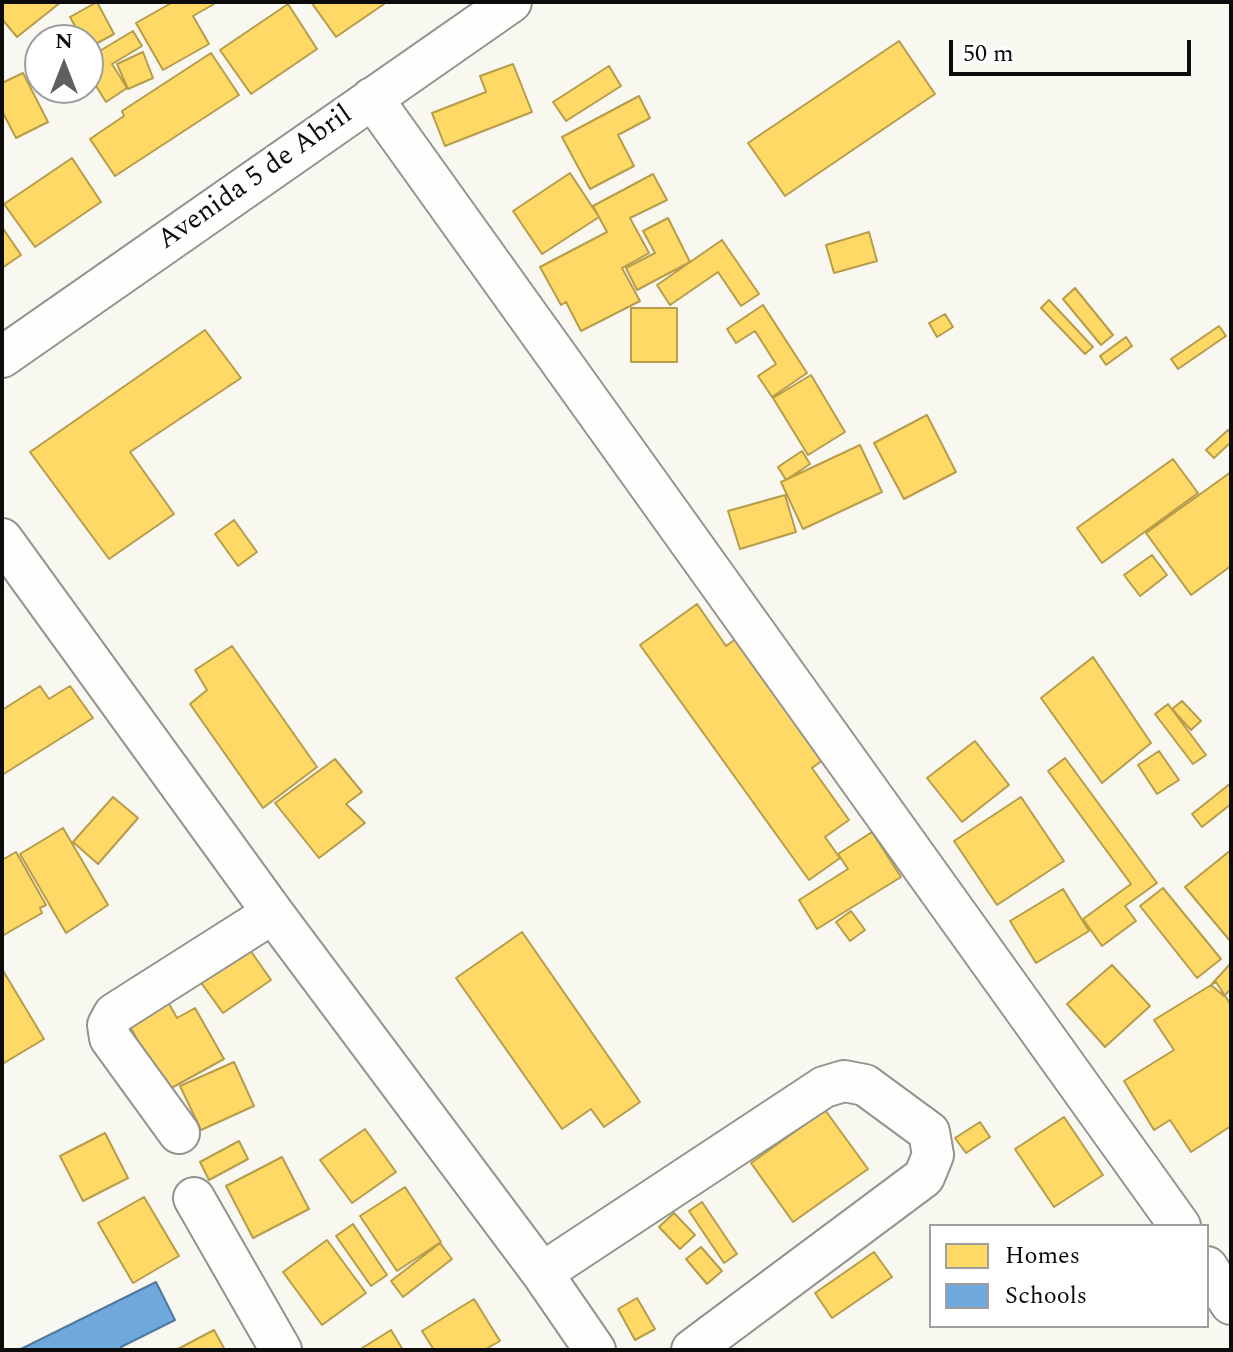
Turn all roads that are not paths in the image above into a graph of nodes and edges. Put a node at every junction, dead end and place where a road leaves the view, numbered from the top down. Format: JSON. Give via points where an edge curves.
{"nodes":[{"id":1,"x":511,"y":2,"type":"edge"},
{"id":2,"x":372,"y":98,"type":"junction"},
{"id":3,"x":2,"y":357,"type":"edge"},
{"id":4,"x":2,"y":539,"type":"edge"},
{"id":5,"x":273,"y":913,"type":"junction"},
{"id":6,"x":179,"y":1133,"type":"dead end"},
{"id":7,"x":194,"y":1198,"type":"dead end"},
{"id":8,"x":1179,"y":1224,"type":"edge"},
{"id":9,"x":1209,"y":1270,"type":"edge"},
{"id":10,"x":542,"y":1273,"type":"junction"},
{"id":11,"x":1231,"y":1304,"type":"edge"},
{"id":12,"x":281,"y":1350,"type":"edge"},
{"id":13,"x":595,"y":1350,"type":"edge"},
{"id":14,"x":692,"y":1350,"type":"edge"}],
"edges":[{"from":1,"to":2,"type":"street","name":"Avenida 5 de Abril"},
{"from":2,"to":3,"type":"street","name":"Avenida 5 de Abril"},
{"from":2,"to":8,"type":"street"},
{"from":4,"to":5,"type":"street"},
{"from":5,"to":6,"type":"street","via":[[114,1014],[108,1025],[110,1038]]},
{"from":5,"to":10,"type":"street"},
{"from":7,"to":12,"type":"street"},
{"from":9,"to":11,"type":"street"},
{"from":10,"to":13,"type":"street"},
{"from":10,"to":14,"type":"street","via":[[824,1087],[844,1081],[865,1085],[929,1132],[933,1155],[924,1177]]}]}
